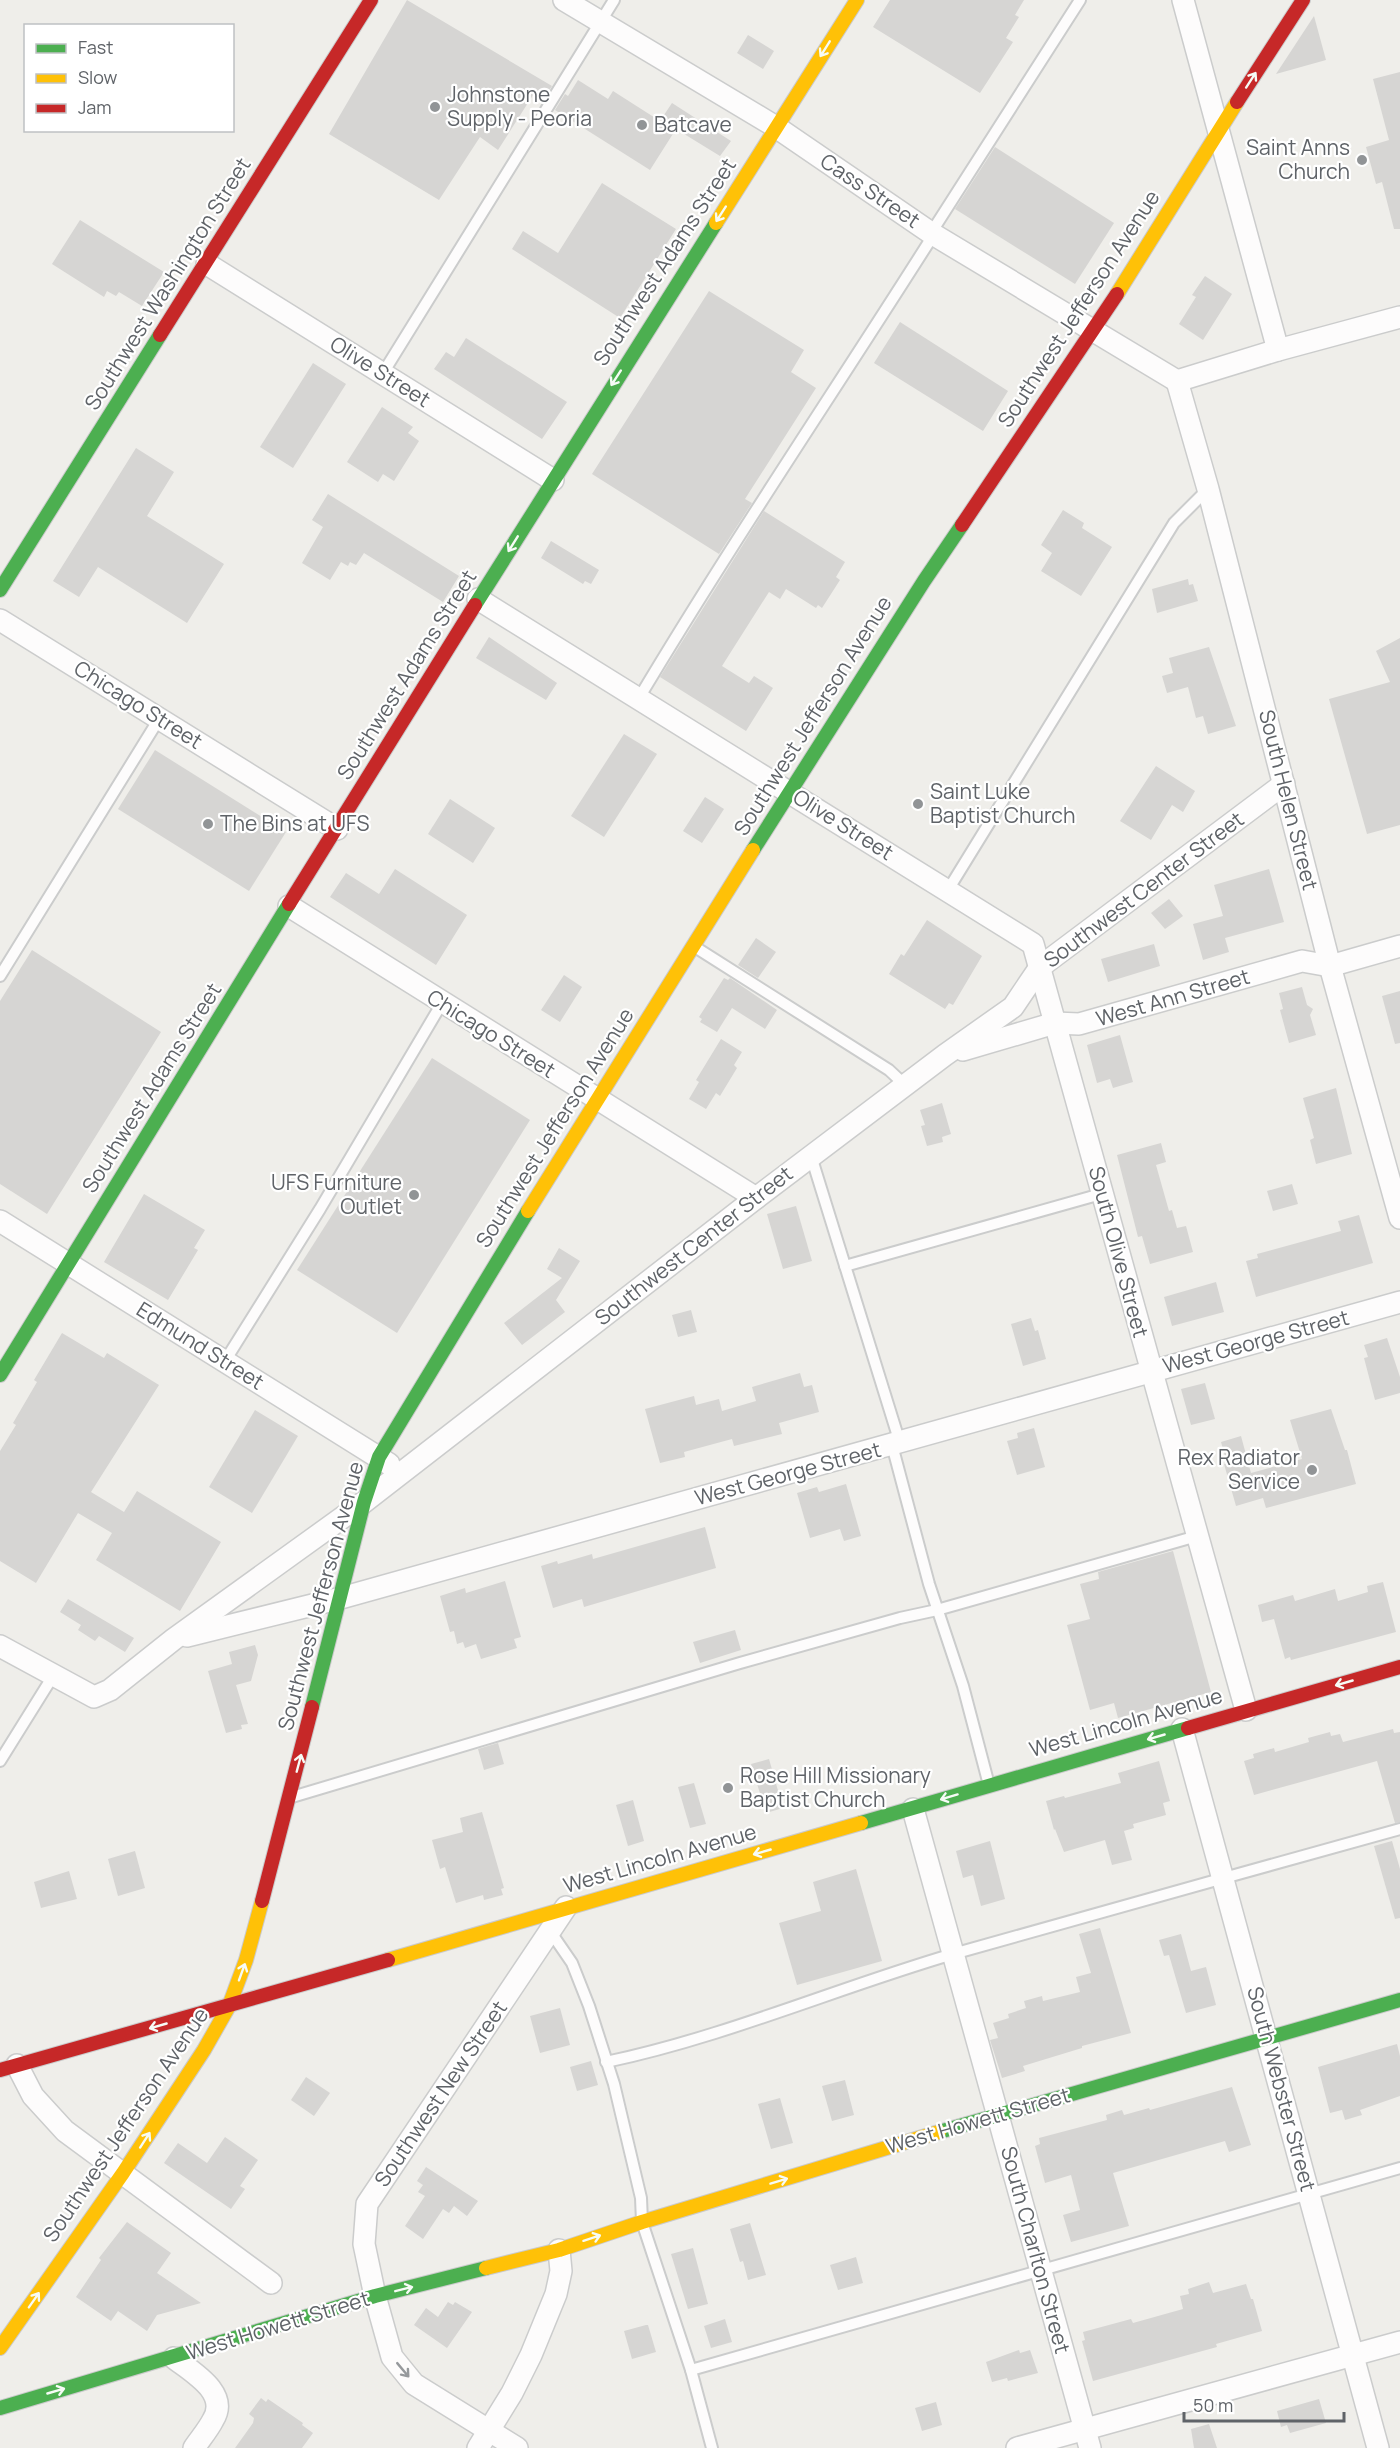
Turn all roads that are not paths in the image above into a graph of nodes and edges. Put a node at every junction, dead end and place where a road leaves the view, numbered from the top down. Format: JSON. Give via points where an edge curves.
{"nodes":[{"id":1,"x":371,"y":0,"type":"edge"},
{"id":2,"x":564,"y":0,"type":"edge"},
{"id":3,"x":614,"y":0,"type":"edge"},
{"id":4,"x":857,"y":0,"type":"edge"},
{"id":5,"x":1080,"y":0,"type":"edge"},
{"id":6,"x":1183,"y":0,"type":"edge"},
{"id":7,"x":1303,"y":0,"type":"edge"},
{"id":8,"x":600,"y":22,"type":"junction"},
{"id":9,"x":776,"y":128,"type":"junction"},
{"id":10,"x":1219,"y":129,"type":"junction"},
{"id":11,"x":932,"y":233,"type":"junction"},
{"id":12,"x":207,"y":264,"type":"junction"},
{"id":13,"x":1400,"y":317,"type":"edge"},
{"id":14,"x":1094,"y":331,"type":"junction"},
{"id":15,"x":1278,"y":350,"type":"junction"},
{"id":16,"x":383,"y":373,"type":"junction"},
{"id":17,"x":1178,"y":381,"type":"junction"},
{"id":18,"x":553,"y":480,"type":"junction"},
{"id":19,"x":1208,"y":489,"type":"junction"},
{"id":20,"x":0,"y":590,"type":"edge"},
{"id":21,"x":478,"y":599,"type":"junction"},
{"id":22,"x":0,"y":620,"type":"edge"},
{"id":23,"x":639,"y":698,"type":"junction"},
{"id":24,"x":159,"y":719,"type":"junction"},
{"id":25,"x":1284,"y":784,"type":"junction"},
{"id":26,"x":790,"y":792,"type":"junction"},
{"id":27,"x":337,"y":829,"type":"junction"},
{"id":28,"x":948,"y":890,"type":"junction"},
{"id":29,"x":289,"y":906,"type":"junction"},
{"id":30,"x":694,"y":945,"type":"junction"},
{"id":31,"x":1400,"y":946,"type":"edge"},
{"id":32,"x":1330,"y":966,"type":"junction"},
{"id":33,"x":1040,"y":967,"type":"junction"},
{"id":34,"x":0,"y":976,"type":"edge"},
{"id":35,"x":441,"y":1003,"type":"junction"},
{"id":36,"x":1054,"y":1023,"type":"junction"},
{"id":37,"x":945,"y":1055,"type":"junction"},
{"id":38,"x":905,"y":1085,"type":"junction"},
{"id":39,"x":596,"y":1099,"type":"junction"},
{"id":40,"x":811,"y":1156,"type":"junction"},
{"id":41,"x":1101,"y":1194,"type":"junction"},
{"id":42,"x":1397,"y":1194,"type":"edge"},
{"id":43,"x":756,"y":1198,"type":"junction"},
{"id":44,"x":1400,"y":1218,"type":"edge"},
{"id":45,"x":0,"y":1221,"type":"edge"},
{"id":46,"x":67,"y":1263,"type":"junction"},
{"id":47,"x":845,"y":1266,"type":"junction"},
{"id":48,"x":1400,"y":1302,"type":"edge"},
{"id":49,"x":225,"y":1361,"type":"junction"},
{"id":50,"x":1150,"y":1371,"type":"junction"},
{"id":51,"x":0,"y":1376,"type":"edge"},
{"id":52,"x":896,"y":1444,"type":"junction"},
{"id":53,"x":379,"y":1457,"type":"junction"},
{"id":54,"x":400,"y":1472,"type":"junction"},
{"id":55,"x":364,"y":1502,"type":"junction"},
{"id":56,"x":1197,"y":1536,"type":"junction"},
{"id":57,"x":341,"y":1598,"type":"junction"},
{"id":58,"x":937,"y":1610,"type":"junction"},
{"id":59,"x":174,"y":1640,"type":"junction"},
{"id":60,"x":0,"y":1646,"type":"edge"},
{"id":61,"x":1400,"y":1667,"type":"edge"},
{"id":62,"x":53,"y":1676,"type":"junction"},
{"id":63,"x":1246,"y":1710,"type":"junction"},
{"id":64,"x":1182,"y":1729,"type":"junction"},
{"id":65,"x":0,"y":1761,"type":"edge"},
{"id":66,"x":989,"y":1785,"type":"junction"},
{"id":67,"x":289,"y":1797,"type":"junction"},
{"id":68,"x":913,"y":1809,"type":"junction"},
{"id":69,"x":1400,"y":1830,"type":"edge"},
{"id":70,"x":1224,"y":1879,"type":"junction"},
{"id":71,"x":567,"y":1907,"type":"junction"},
{"id":72,"x":550,"y":1931,"type":"junction"},
{"id":73,"x":953,"y":1954,"type":"junction"},
{"id":74,"x":1400,"y":2000,"type":"edge"},
{"id":75,"x":230,"y":2006,"type":"junction"},
{"id":76,"x":1267,"y":2038,"type":"junction"},
{"id":77,"x":606,"y":2061,"type":"junction"},
{"id":78,"x":9,"y":2068,"type":"edge"},
{"id":79,"x":998,"y":2114,"type":"junction"},
{"id":80,"x":1400,"y":2168,"type":"edge"},
{"id":81,"x":123,"y":2174,"type":"junction"},
{"id":82,"x":1309,"y":2193,"type":"junction"},
{"id":83,"x":642,"y":2222,"type":"junction"},
{"id":84,"x":559,"y":2250,"type":"junction"},
{"id":85,"x":1040,"y":2270,"type":"junction"},
{"id":86,"x":271,"y":2283,"type":"dead end"},
{"id":87,"x":375,"y":2296,"type":"junction"},
{"id":88,"x":1400,"y":2342,"type":"edge"},
{"id":89,"x":0,"y":2348,"type":"edge"},
{"id":90,"x":1353,"y":2355,"type":"junction"},
{"id":91,"x":174,"y":2358,"type":"junction"},
{"id":92,"x":692,"y":2370,"type":"junction"},
{"id":93,"x":0,"y":2408,"type":"edge"},
{"id":94,"x":490,"y":2430,"type":"junction"},
{"id":95,"x":1087,"y":2439,"type":"edge"},
{"id":96,"x":194,"y":2448,"type":"edge"},
{"id":97,"x":478,"y":2448,"type":"edge"},
{"id":98,"x":517,"y":2448,"type":"edge"},
{"id":99,"x":712,"y":2448,"type":"edge"},
{"id":100,"x":1017,"y":2448,"type":"edge"},
{"id":101,"x":1378,"y":2448,"type":"edge"}],
"edges":[{"from":1,"to":12,"type":"main road","name":"Southwest Washington Street"},
{"from":2,"to":8,"type":"street","name":"Cass Street"},
{"from":3,"to":8,"type":"lane"},
{"from":4,"to":9,"type":"main road","name":"Southwest Adams Street","one_way":true},
{"from":5,"to":11,"type":"lane"},
{"from":6,"to":10,"type":"street"},
{"from":10,"to":7,"type":"main road","name":"Southwest Jefferson Avenue","one_way":true},
{"from":8,"to":9,"type":"street","name":"Cass Street"},
{"from":8,"to":16,"type":"lane"},
{"from":9,"to":11,"type":"street","name":"Cass Street"},
{"from":9,"to":18,"type":"main road","name":"Southwest Adams Street","one_way":true},
{"from":10,"to":14,"type":"main road","name":"Southwest Jefferson Avenue"},
{"from":10,"to":15,"type":"street"},
{"from":11,"to":14,"type":"street","name":"Cass Street"},
{"from":11,"to":23,"type":"lane"},
{"from":12,"to":16,"type":"street","name":"Olive Street"},
{"from":12,"to":20,"type":"main road","name":"Southwest Washington Street"},
{"from":13,"to":15,"type":"street"},
{"from":14,"to":17,"type":"street","name":"Cass Street"},
{"from":14,"to":26,"type":"main road","name":"Southwest Jefferson Avenue","via":[[924,580]]},
{"from":15,"to":17,"type":"street"},
{"from":16,"to":18,"type":"street","name":"Olive Street"},
{"from":17,"to":19,"type":"street","name":"South Helen Street"},
{"from":18,"to":21,"type":"main road","name":"Southwest Adams Street","one_way":true},
{"from":19,"to":25,"type":"street","name":"South Helen Street"},
{"from":19,"to":28,"type":"lane","via":[[1174,523]]},
{"from":21,"to":23,"type":"street","name":"Olive Street"},
{"from":21,"to":27,"type":"main road","name":"Southwest Adams Street"},
{"from":22,"to":24,"type":"street","name":"Chicago Street"},
{"from":23,"to":26,"type":"street","name":"Olive Street"},
{"from":24,"to":27,"type":"street","name":"Chicago Street"},
{"from":24,"to":34,"type":"lane"},
{"from":25,"to":32,"type":"street","name":"South Helen Street"},
{"from":25,"to":33,"type":"street","name":"Southwest Center Street"},
{"from":26,"to":28,"type":"street","name":"Olive Street"},
{"from":26,"to":30,"type":"main road","name":"Southwest Jefferson Avenue"},
{"from":27,"to":29,"type":"main road","name":"Southwest Adams Street"},
{"from":28,"to":33,"type":"street","name":"Olive Street","via":[[1033,944]]},
{"from":29,"to":35,"type":"street","name":"Chicago Street"},
{"from":29,"to":46,"type":"main road","name":"Southwest Adams Street"},
{"from":30,"to":38,"type":"lane","via":[[889,1070]]},
{"from":30,"to":39,"type":"main road","name":"Southwest Jefferson Avenue"},
{"from":31,"to":32,"type":"street","name":"West Ann Street"},
{"from":32,"to":36,"type":"street","name":"West Ann Street","via":[[1302,961],[1079,1024]]},
{"from":32,"to":42,"type":"street","name":"South Helen Street"},
{"from":33,"to":36,"type":"street","name":"South Olive Street"},
{"from":33,"to":37,"type":"street","name":"Southwest Center Street","via":[[1013,1007]]},
{"from":35,"to":39,"type":"street","name":"Chicago Street"},
{"from":35,"to":49,"type":"lane"},
{"from":36,"to":37,"type":"street","name":"West Ann Street"},
{"from":36,"to":41,"type":"street","name":"South Olive Street"},
{"from":37,"to":38,"type":"street","name":"Southwest Center Street"},
{"from":38,"to":40,"type":"street","name":"Southwest Center Street"},
{"from":39,"to":43,"type":"street","name":"Chicago Street"},
{"from":39,"to":53,"type":"main road","name":"Southwest Jefferson Avenue"},
{"from":40,"to":43,"type":"street","name":"Southwest Center Street"},
{"from":40,"to":47,"type":"lane"},
{"from":41,"to":47,"type":"lane"},
{"from":41,"to":50,"type":"street","name":"South Olive Street"},
{"from":42,"to":44,"type":"street","name":"South Helen Street"},
{"from":43,"to":54,"type":"street","name":"Southwest Center Street"},
{"from":45,"to":46,"type":"street","name":"Edmund Street"},
{"from":46,"to":49,"type":"street","name":"Edmund Street"},
{"from":46,"to":51,"type":"main road","name":"Southwest Adams Street"},
{"from":47,"to":52,"type":"lane"},
{"from":48,"to":50,"type":"street","name":"West George Street"},
{"from":49,"to":53,"type":"street","name":"Edmund Street"},
{"from":50,"to":52,"type":"street","name":"West George Street"},
{"from":50,"to":56,"type":"street","name":"South Olive Street"},
{"from":52,"to":57,"type":"street","name":"West George Street"},
{"from":52,"to":58,"type":"lane"},
{"from":53,"to":54,"type":"street","name":"Edmund Street"},
{"from":53,"to":55,"type":"main road","name":"Southwest Jefferson Avenue"},
{"from":54,"to":55,"type":"street","name":"Southwest Center Street"},
{"from":55,"to":57,"type":"main road","name":"Southwest Jefferson Avenue"},
{"from":55,"to":59,"type":"street","name":"Southwest Center Street"},
{"from":56,"to":58,"type":"lane"},
{"from":56,"to":63,"type":"street","name":"South Olive Street"},
{"from":57,"to":59,"type":"street","name":"West George Street"},
{"from":67,"to":57,"type":"main road","name":"Southwest Jefferson Avenue","one_way":true},
{"from":58,"to":66,"type":"lane","via":[[963,1686]]},
{"from":58,"to":67,"type":"lane","via":[[740,1663]]},
{"from":59,"to":62,"type":"street","name":"Southwest Center Street","via":[[110,1690],[94,1697]]},
{"from":60,"to":62,"type":"street"},
{"from":61,"to":63,"type":"main road","name":"West Lincoln Avenue","one_way":true},
{"from":62,"to":65,"type":"lane"},
{"from":63,"to":64,"type":"main road","name":"West Lincoln Avenue"},
{"from":64,"to":66,"type":"main road","name":"West Lincoln Avenue","one_way":true},
{"from":64,"to":70,"type":"street","name":"South Webster Street"},
{"from":66,"to":68,"type":"main road","name":"West Lincoln Avenue","one_way":true},
{"from":75,"to":67,"type":"main road","name":"Southwest Jefferson Avenue","one_way":true},
{"from":68,"to":71,"type":"main road","name":"West Lincoln Avenue","one_way":true},
{"from":68,"to":73,"type":"street","name":"South Charlton Street"},
{"from":69,"to":70,"type":"lane"},
{"from":70,"to":73,"type":"lane"},
{"from":70,"to":76,"type":"street","name":"South Webster Street"},
{"from":71,"to":72,"type":"street","name":"Southwest New Street"},
{"from":71,"to":75,"type":"main road","name":"West Lincoln Avenue"},
{"from":72,"to":77,"type":"lane","via":[[572,1963]]},
{"from":72,"to":87,"type":"street","name":"Southwest New Street","via":[[367,2204],[364,2244]]},
{"from":73,"to":77,"type":"lane","via":[[724,2031],[659,2051]]},
{"from":73,"to":79,"type":"street","name":"South Charlton Street"},
{"from":74,"to":76,"type":"main road","name":"West Howett Street"},
{"from":75,"to":78,"type":"main road","name":"West Lincoln Avenue","one_way":true},
{"from":81,"to":75,"type":"main road","name":"Southwest Jefferson Avenue","one_way":true},
{"from":76,"to":79,"type":"main road","name":"West Howett Street"},
{"from":76,"to":82,"type":"street","name":"South Webster Street"},
{"from":77,"to":83,"type":"lane","via":[[641,2198]]},
{"from":78,"to":81,"type":"street","via":[[56,2122]]},
{"from":83,"to":79,"type":"main road","name":"West Howett Street","one_way":true},
{"from":79,"to":85,"type":"street","name":"South Charlton Street"},
{"from":80,"to":82,"type":"lane"},
{"from":81,"to":86,"type":"street"},
{"from":89,"to":81,"type":"main road","name":"Southwest Jefferson Avenue","one_way":true},
{"from":82,"to":85,"type":"lane"},
{"from":82,"to":90,"type":"street","name":"South Webster Street"},
{"from":84,"to":83,"type":"main road","name":"West Howett Street","one_way":true},
{"from":83,"to":92,"type":"lane"},
{"from":87,"to":84,"type":"main road","name":"West Howett Street","one_way":true},
{"from":84,"to":94,"type":"street","via":[[561,2271],[556,2294],[531,2355]]},
{"from":85,"to":92,"type":"lane"},
{"from":85,"to":95,"type":"street","name":"South Charlton Street"},
{"from":87,"to":91,"type":"main road","name":"West Howett Street"},
{"from":87,"to":94,"type":"street","name":"Southwest New Street","one_way":true,"via":[[392,2357],[414,2384]]},
{"from":88,"to":90,"type":"street"},
{"from":90,"to":95,"type":"street"},
{"from":90,"to":101,"type":"street","name":"South Webster Street"},
{"from":93,"to":91,"type":"main road","name":"West Howett Street","one_way":true},
{"from":91,"to":96,"type":"street","via":[[213,2389],[215,2418]]},
{"from":92,"to":99,"type":"lane"},
{"from":94,"to":97,"type":"street"},
{"from":94,"to":98,"type":"street","name":"Southwest New Street"},
{"from":95,"to":100,"type":"street"}]}
